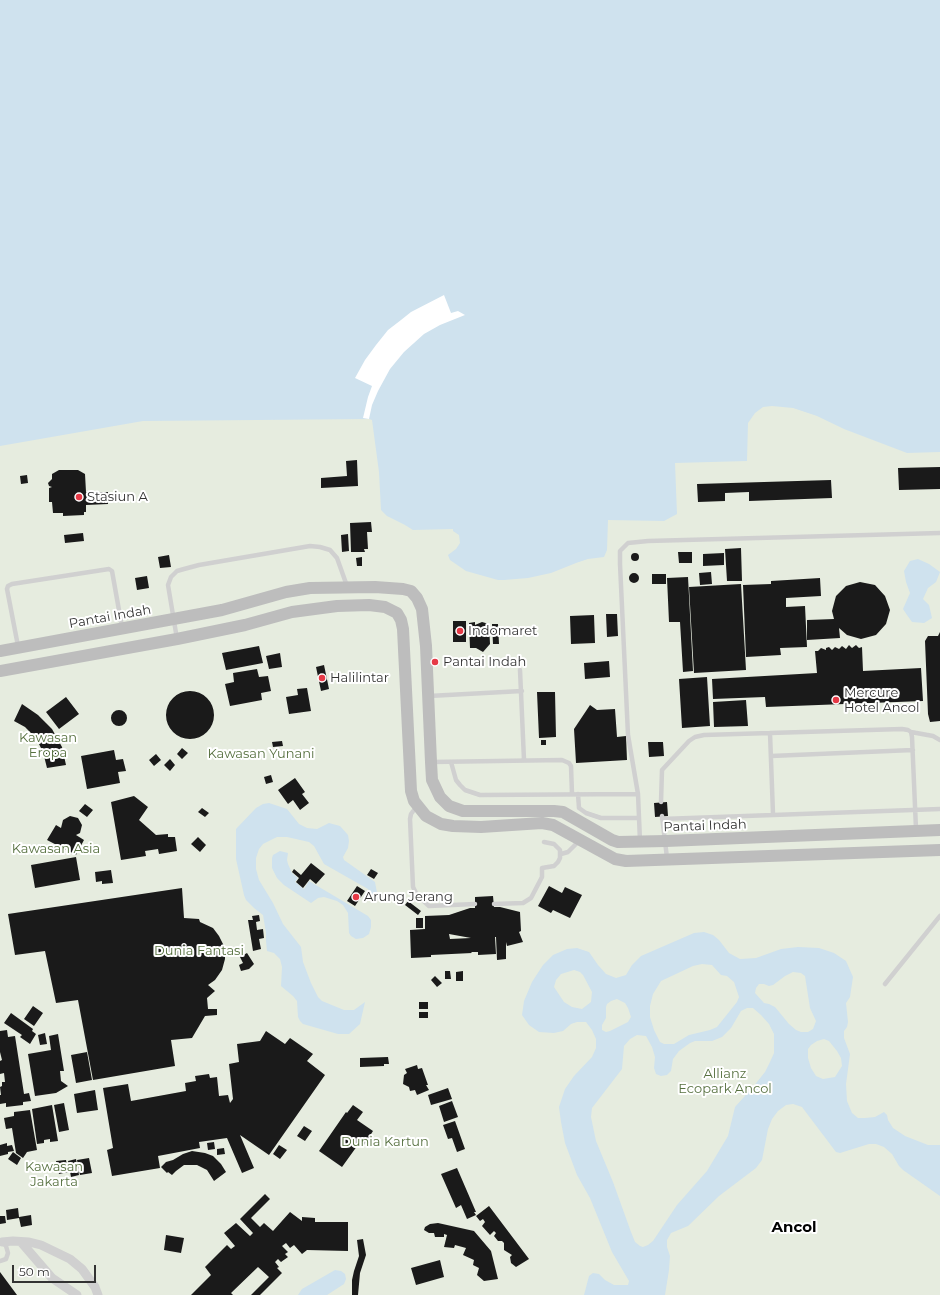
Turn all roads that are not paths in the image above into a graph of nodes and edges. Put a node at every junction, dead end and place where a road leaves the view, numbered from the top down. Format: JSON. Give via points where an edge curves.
{"nodes":[{"id":1,"x":940,"y":533,"type":"edge"},
{"id":2,"x":347,"y":587,"type":"junction"},
{"id":3,"x":173,"y":619,"type":"junction"},
{"id":4,"x":122,"y":629,"type":"junction"},
{"id":5,"x":177,"y":639,"type":"junction"},
{"id":6,"x":18,"y":648,"type":"junction"},
{"id":7,"x":0,"y":651,"type":"edge"},
{"id":8,"x":520,"y":670,"type":"dead end"},
{"id":9,"x":0,"y":671,"type":"edge"},
{"id":10,"x":522,"y":691,"type":"junction"},
{"id":11,"x":428,"y":696,"type":"junction"},
{"id":12,"x":910,"y":732,"type":"junction"},
{"id":13,"x":770,"y":733,"type":"junction"},
{"id":14,"x":940,"y":740,"type":"edge"},
{"id":15,"x":913,"y":750,"type":"junction"},
{"id":16,"x":771,"y":756,"type":"junction"},
{"id":17,"x":524,"y":760,"type":"junction"},
{"id":18,"x":430,"y":762,"type":"junction"},
{"id":19,"x":451,"y":762,"type":"junction"},
{"id":20,"x":572,"y":794,"type":"junction"},
{"id":21,"x":578,"y":794,"type":"junction"},
{"id":22,"x":638,"y":794,"type":"junction"},
{"id":23,"x":661,"y":802,"type":"dead end"},
{"id":24,"x":417,"y":806,"type":"junction"},
{"id":25,"x":940,"y":809,"type":"edge"},
{"id":26,"x":915,"y":810,"type":"junction"},
{"id":27,"x":773,"y":814,"type":"junction"},
{"id":28,"x":639,"y":818,"type":"junction"},
{"id":29,"x":940,"y":830,"type":"edge"},
{"id":30,"x":916,"y":831,"type":"junction"},
{"id":31,"x":580,"y":840,"type":"junction"},
{"id":32,"x":666,"y":841,"type":"junction"},
{"id":33,"x":544,"y":842,"type":"dead end"},
{"id":34,"x":640,"y":842,"type":"junction"},
{"id":35,"x":940,"y":850,"type":"edge"},
{"id":36,"x":560,"y":854,"type":"junction"},
{"id":37,"x":667,"y":860,"type":"junction"},
{"id":38,"x":475,"y":904,"type":"dead end"},
{"id":39,"x":494,"y":904,"type":"dead end"},
{"id":40,"x":940,"y":916,"type":"edge"},
{"id":41,"x":885,"y":984,"type":"dead end"},
{"id":42,"x":1,"y":1242,"type":"edge"},
{"id":43,"x":21,"y":1242,"type":"junction"},
{"id":44,"x":0,"y":1261,"type":"edge"},
{"id":45,"x":77,"y":1295,"type":"edge"},
{"id":46,"x":98,"y":1295,"type":"edge"}],
"edges":[{"from":1,"to":22,"type":"lane","via":[[648,540],[628,543],[620,551],[620,564],[628,735]]},
{"from":2,"to":3,"type":"street","name":"Pantai Indah","via":[[310,588],[286,592],[222,610]]},
{"from":2,"to":3,"type":"lane","via":[[338,558],[330,550],[320,547],[310,546],[199,565],[176,571],[171,577],[168,585]]},
{"from":2,"to":11,"type":"street","name":"Pantai Indah","via":[[396,588],[411,591],[417,598],[422,609]]},
{"from":3,"to":4,"type":"street","name":"Pantai Indah"},
{"from":3,"to":5,"type":"lane"},
{"from":4,"to":6,"type":"street","name":"Pantai Indah"},
{"from":4,"to":6,"type":"lane","via":[[112,571],[109,569],[12,584],[7,589]]},
{"from":5,"to":9,"type":"street"},
{"from":5,"to":24,"type":"street","via":[[312,608],[377,605],[397,613],[403,629],[409,780]]},
{"from":6,"to":7,"type":"street","name":"Pantai Indah"},
{"from":8,"to":10,"type":"lane"},
{"from":10,"to":11,"type":"lane"},
{"from":10,"to":17,"type":"lane"},
{"from":11,"to":18,"type":"street","name":"Pantai Indah"},
{"from":12,"to":13,"type":"lane","via":[[902,728]]},
{"from":12,"to":14,"type":"lane"},
{"from":12,"to":15,"type":"lane"},
{"from":13,"to":16,"type":"lane"},
{"from":13,"to":23,"type":"lane","via":[[695,737],[662,770]]},
{"from":15,"to":16,"type":"lane"},
{"from":15,"to":26,"type":"lane"},
{"from":16,"to":27,"type":"lane"},
{"from":17,"to":19,"type":"lane"},
{"from":17,"to":20,"type":"lane","via":[[562,760],[569,763]]},
{"from":18,"to":19,"type":"lane"},
{"from":18,"to":34,"type":"street","name":"Pantai Indah","via":[[432,780],[449,806],[463,811],[564,812],[612,840]]},
{"from":19,"to":20,"type":"lane","via":[[456,780],[465,790],[472,793],[489,796]]},
{"from":20,"to":21,"type":"lane"},
{"from":21,"to":22,"type":"lane"},
{"from":21,"to":28,"type":"lane","via":[[579,808],[586,813],[601,818]]},
{"from":22,"to":28,"type":"lane"},
{"from":24,"to":31,"type":"street","via":[[426,816],[441,824],[481,827],[542,823],[553,825]]},
{"from":24,"to":38,"type":"lane","via":[[410,819],[415,891],[429,906]]},
{"from":25,"to":26,"type":"lane"},
{"from":26,"to":27,"type":"lane"},
{"from":26,"to":30,"type":"lane"},
{"from":27,"to":32,"type":"lane","via":[[662,818]]},
{"from":28,"to":34,"type":"lane"},
{"from":29,"to":30,"type":"street","name":"Pantai Indah"},
{"from":30,"to":32,"type":"street","name":"Pantai Indah"},
{"from":31,"to":36,"type":"lane","via":[[568,852]]},
{"from":31,"to":37,"type":"street","via":[[615,859]]},
{"from":32,"to":34,"type":"street","name":"Pantai Indah"},
{"from":32,"to":37,"type":"lane"},
{"from":33,"to":36,"type":"lane","via":[[554,844]]},
{"from":35,"to":37,"type":"street"},
{"from":36,"to":39,"type":"lane","via":[[554,866],[542,868],[542,877],[534,894],[528,900]]},
{"from":40,"to":41,"type":"lane"},
{"from":42,"to":43,"type":"street"},
{"from":42,"to":44,"type":"lane","via":[[6,1246],[8,1253],[6,1259]]},
{"from":43,"to":45,"type":"street","via":[[52,1278]]},
{"from":43,"to":46,"type":"street","via":[[41,1245],[70,1259],[82,1269]]}]}
